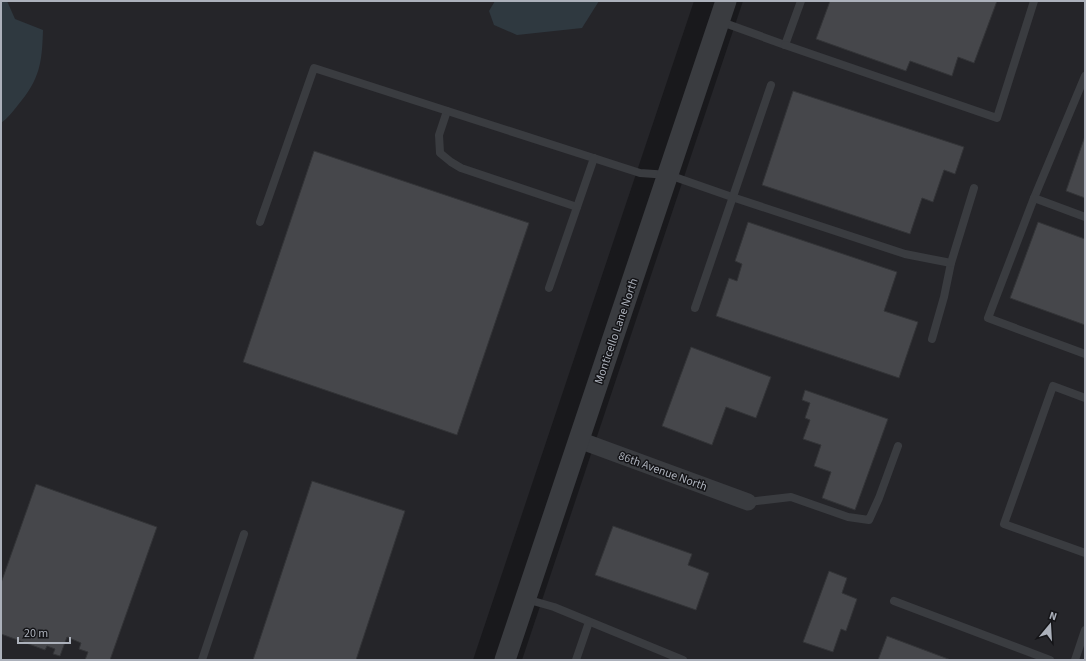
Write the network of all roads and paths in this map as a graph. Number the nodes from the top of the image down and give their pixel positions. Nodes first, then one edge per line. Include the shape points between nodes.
1 (726, 1) edge
2 (801, 1) edge
3 (1034, 1) edge
4 (719, 21) junction
5 (785, 45) junction
6 (1085, 76) edge
7 (771, 85) dead end
8 (447, 111) junction
9 (594, 158) junction
10 (668, 174) junction
11 (974, 188) dead end
12 (732, 197) junction
13 (1034, 198) junction
14 (578, 207) junction
15 (1085, 217) edge
16 (260, 222) dead end
17 (951, 263) junction
18 (549, 288) dead end
19 (695, 308) dead end
20 (932, 339) dead end
21 (1085, 354) edge
22 (1085, 398) edge
23 (579, 440) junction
24 (898, 446) dead end
25 (748, 502) joint
26 (244, 534) dead end
27 (1085, 553) edge
28 (526, 599) junction
29 (894, 601) dead end
30 (589, 622) junction
31 (1085, 630) edge
32 (202, 660) edge
33 (505, 660) edge
34 (576, 660) edge
35 (683, 660) edge
36 (1050, 660) edge
37 (1075, 660) edge

1 - 4 street, Monticello Lane North
2 - 5 lane
3 - 5 lane via 997,118
4 - 5 lane
4 - 10 street, Monticello Lane North
6 - 13 lane
7 - 12 lane
8 - 9 lane
8 - 14 lane via 439,135 440,153 451,162 461,168
8 - 16 lane via 314,68
9 - 10 lane via 640,173
9 - 14 lane
10 - 12 lane
10 - 23 street, Monticello Lane North
11 - 17 lane
12 - 17 lane via 905,254
12 - 19 lane
13 - 15 lane
13 - 21 lane via 988,318
14 - 18 lane
17 - 20 lane
22 - 27 lane via 1053,386 1004,524
23 - 25 street, 86th Avenue North
23 - 28 street, Monticello Lane North
24 - 25 lane via 869,520 848,517 791,497
26 - 32 lane
28 - 30 lane via 554,607
28 - 33 street, Monticello Lane North
29 - 36 lane
30 - 34 lane
30 - 35 lane
31 - 37 lane

